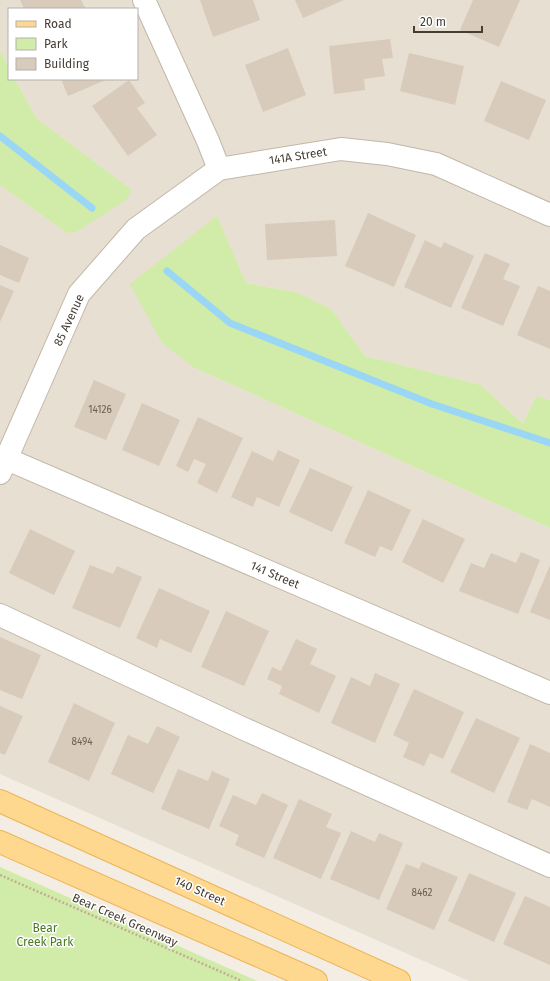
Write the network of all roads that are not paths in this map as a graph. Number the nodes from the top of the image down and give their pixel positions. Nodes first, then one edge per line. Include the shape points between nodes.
1 (144, 0) edge
2 (218, 169) junction
3 (550, 214) edge
4 (2, 463) edge
5 (0, 615) edge
6 (550, 694) edge
7 (0, 801) edge
8 (0, 842) edge
9 (550, 866) edge
10 (316, 981) edge
11 (399, 981) edge

1 - 2 street via 208,141
2 - 3 street, 141A Street via 341,149 386,154 436,164
2 - 4 street, 85 Avenue via 136,229 79,294
4 - 6 street, 141 Street
5 - 9 street via 242,728
7 - 11 main road, 140 Street
8 - 10 main road

